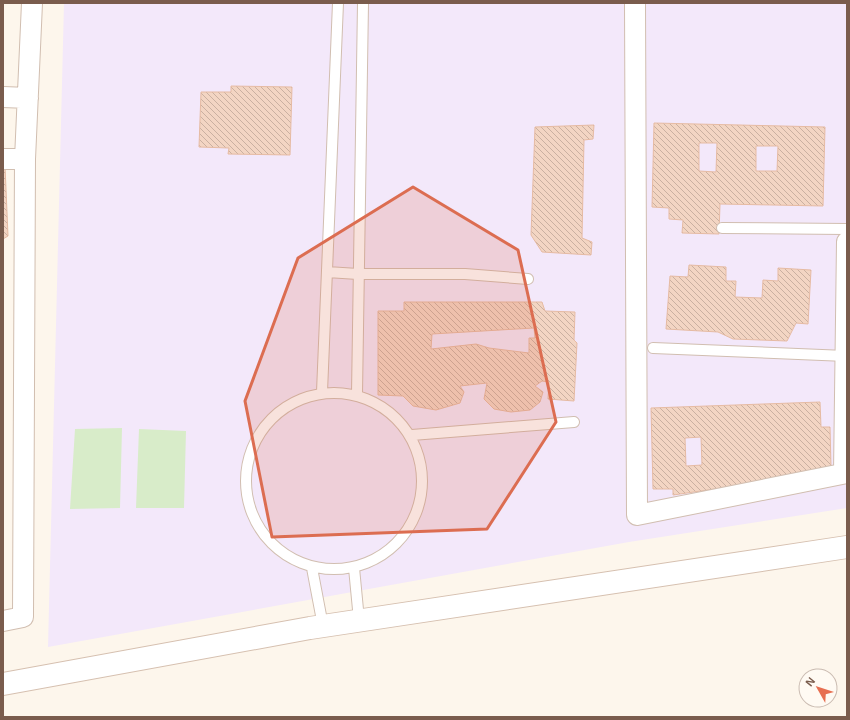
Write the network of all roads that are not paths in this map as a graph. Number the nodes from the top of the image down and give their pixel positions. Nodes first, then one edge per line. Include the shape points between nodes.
1 (32, 3) edge
2 (338, 3) edge
3 (363, 3) edge
4 (635, 3) edge
5 (3, 97) edge
6 (28, 98) junction
7 (3, 159) edge
8 (25, 159) junction
9 (722, 228) dead end
10 (847, 229) edge
11 (847, 242) edge
12 (327, 272) junction
13 (358, 274) junction
14 (528, 279) dead end
15 (847, 284) edge
16 (653, 348) dead end
17 (846, 356) junction
18 (322, 392) junction
19 (357, 394) junction
20 (574, 422) dead end
21 (412, 435) junction
22 (846, 473) edge
23 (847, 547) edge
24 (312, 568) junction
25 (354, 568) junction
26 (359, 620) junction
27 (3, 621) edge
28 (323, 626) junction
29 (3, 684) edge

1 - 6 street
2 - 12 lane
3 - 13 lane
4 - 22 street via 637,515
5 - 6 street
6 - 8 street
7 - 8 street
8 - 27 street via 23,617
9 - 10 lane
11 - 15 street
12 - 13 lane
12 - 18 lane
13 - 14 lane via 465,274
13 - 19 lane
15 - 17 street
16 - 17 lane
17 - 22 street
18 - 19 lane
18 - 24 lane via 289,404 263,427 248,459 246,494 257,527 280,553
19 - 21 lane via 388,409
20 - 21 lane
21 - 25 lane via 423,468 421,503 406,535 380,558
23 - 26 street
24 - 25 lane
24 - 28 lane
25 - 26 lane
26 - 28 street
28 - 29 street

